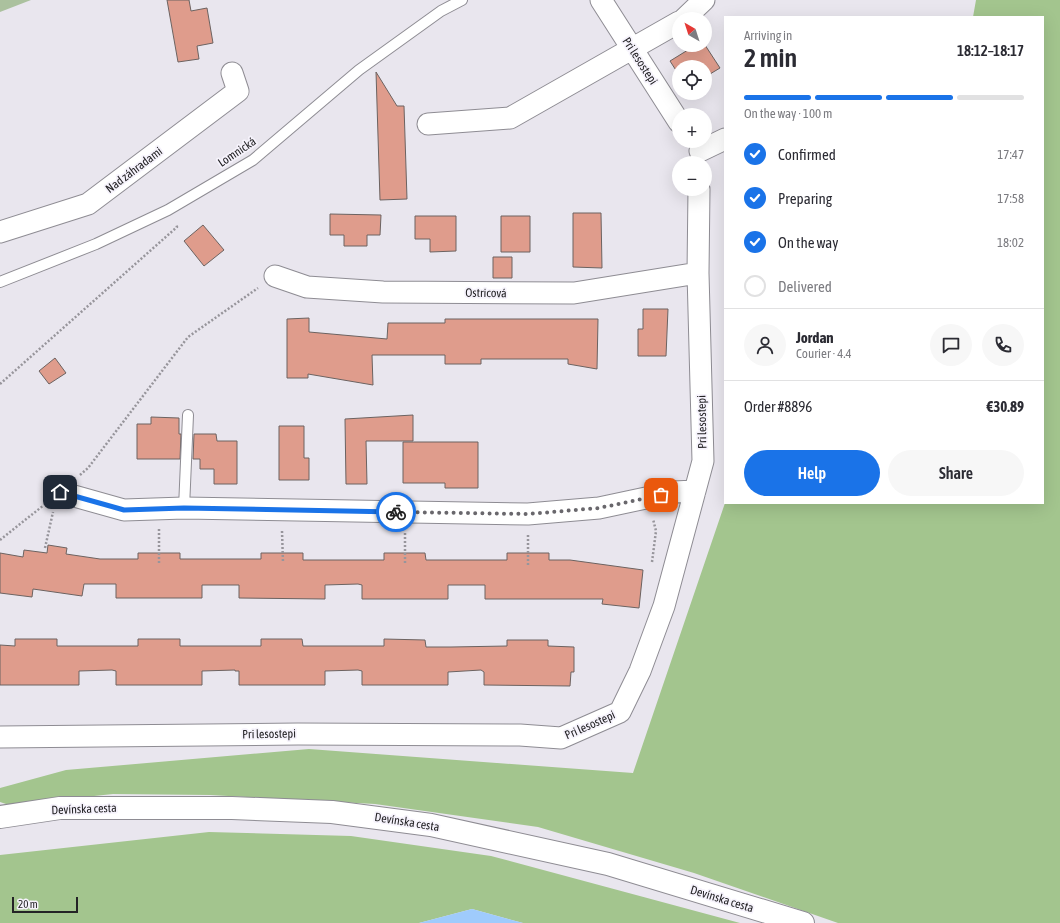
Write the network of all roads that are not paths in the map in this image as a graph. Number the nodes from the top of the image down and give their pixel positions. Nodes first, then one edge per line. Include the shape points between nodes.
1 (462, 0) edge
2 (600, 0) edge
3 (704, 0) edge
4 (691, 12) edge
5 (672, 26) edge
6 (631, 48) junction
7 (232, 73) dead end
8 (672, 111) edge
9 (428, 124) dead end
10 (724, 138) edge
11 (697, 152) edge
12 (699, 196) edge
13 (0, 232) edge
14 (698, 273) junction
15 (274, 276) road end
16 (0, 282) edge
17 (188, 415) dead end
18 (695, 491) junction
19 (60, 492) road end
20 (184, 508) junction
21 (0, 738) edge
22 (0, 817) edge
23 (803, 923) edge

1 - 16 lane, Lomnická via 441,11 359,70 253,160 168,210 96,244
2 - 6 street, Pri lesostepi
3 - 4 street
5 - 6 street
6 - 8 street, Pri lesostepi
6 - 9 street via 510,118
7 - 13 street, Nad záhradami via 238,91 88,204
10 - 11 street
12 - 14 street, Pri lesostepi
14 - 15 street, Ostricová via 574,293 383,292 307,287
14 - 18 street, Pri lesostepi via 703,461
17 - 20 lane
18 - 20 street via 674,492 599,508 528,514
18 - 21 street, Pri lesostepi via 664,606 640,671 620,712 561,738 520,735 306,734
19 - 20 street via 124,510
22 - 23 street, Devínska cesta via 60,808 232,808 347,814 431,825 608,864

